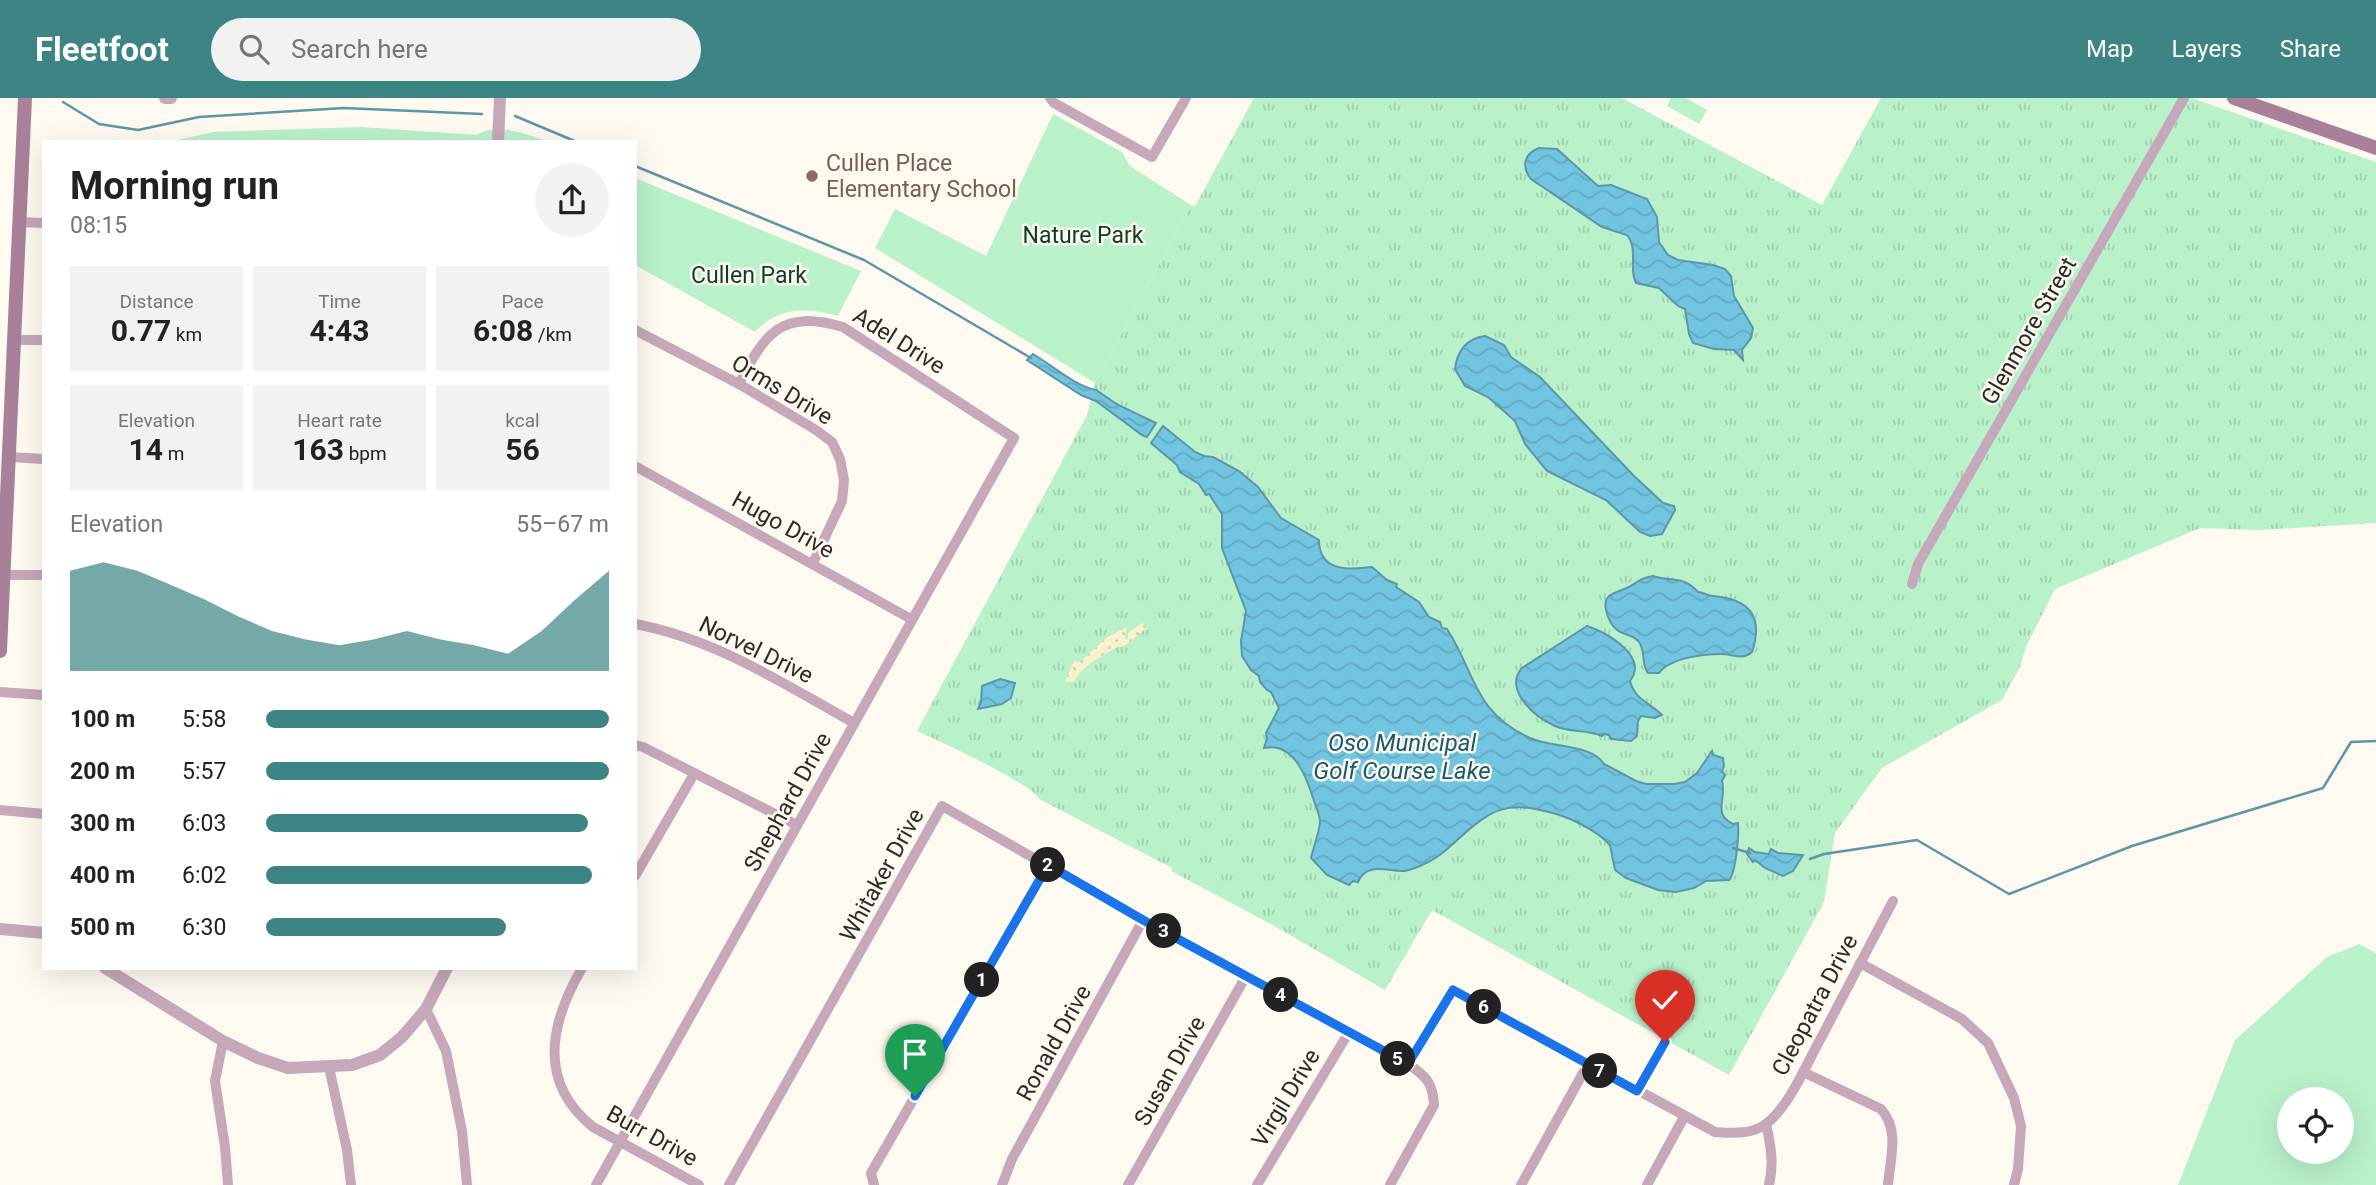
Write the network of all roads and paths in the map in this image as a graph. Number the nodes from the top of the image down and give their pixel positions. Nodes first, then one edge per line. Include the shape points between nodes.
1 (25, 98) edge
2 (165, 98) edge
3 (171, 98) edge
4 (500, 98) edge
5 (1050, 98) edge
6 (1186, 98) edge
7 (2183, 98) edge
8 (2234, 98) edge
9 (498, 140) edge
10 (2376, 148) edge
11 (19, 222) junction
12 (42, 223) edge
13 (637, 331) edge
14 (14, 340) junction
15 (42, 340) edge
16 (739, 384) junction
17 (1014, 438) joint
18 (9, 457) junction
19 (42, 459) edge
20 (637, 467) edge
21 (814, 563) junction
22 (4, 575) junction
23 (42, 575) edge
24 (1912, 584) dead end
25 (911, 619) junction
26 (637, 625) edge
27 (0, 651) edge
28 (0, 692) edge
29 (42, 695) edge
30 (854, 723) junction
31 (637, 746) edge
32 (694, 774) junction
33 (0, 810) edge
34 (42, 814) edge
35 (797, 825) junction
36 (1048, 865) junction
37 (637, 873) edge
38 (1893, 901) dead end
39 (1143, 920) junction
40 (0, 929) edge
41 (42, 933) edge
42 (1860, 963) junction
43 (108, 970) edge
44 (445, 970) edge
45 (581, 970) edge
46 (1246, 976) junction
47 (426, 1009) junction
48 (1349, 1032) junction
49 (223, 1041) junction
50 (1665, 1042) dead end
51 (1408, 1064) junction
52 (1588, 1064) junction
53 (329, 1067) junction
54 (1803, 1072) junction
55 (1637, 1091) junction
56 (1684, 1117) junction
57 (1766, 1124) junction
58 (620, 1143) junction
59 (228, 1185) edge
60 (351, 1185) edge
61 (467, 1185) edge
62 (596, 1185) edge
63 (699, 1185) edge
64 (729, 1185) edge
65 (874, 1185) edge
66 (1002, 1185) edge
67 (1128, 1185) edge
68 (1257, 1185) edge
69 (1390, 1185) edge
70 (1521, 1185) edge
71 (1647, 1185) edge
72 (1769, 1185) edge
73 (1888, 1185) edge
74 (2014, 1185) edge

1 - 11 main road
2 - 3 street
4 - 9 street
5 - 6 street via 1152,157
7 - 24 street, Glenmore Street via 1918,564
8 - 10 main road
11 - 12 street
11 - 14 main road
13 - 16 street, Orms Drive
14 - 15 street
14 - 18 main road
16 - 17 street, Adel Drive via 757,348 778,329 799,320 819,320 843,327
16 - 21 street, Orms Drive via 816,430 832,442 839,458 842,501
17 - 25 street, Shephard Drive
18 - 19 street
18 - 22 main road
20 - 21 street, Hugo Drive
21 - 25 street, Hugo Drive
22 - 23 street
22 - 27 main road
25 - 30 street, Shephard Drive
26 - 30 street, Norvel Drive via 697,640 734,656
28 - 29 street
30 - 35 street, Shephard Drive
31 - 32 street
32 - 35 street
32 - 37 street
33 - 34 street
35 - 58 street, Shephard Drive
36 - 39 street, Whitaker Drive
36 - 64 street, Whitaker Drive via 943,806
36 - 65 street via 871,1173
38 - 42 street, Cleopatra Drive
39 - 46 street, Whitaker Drive
39 - 66 street, Ronald Drive
40 - 41 street
42 - 54 street, Cleopatra Drive
42 - 74 street via 1962,1019 1989,1043 2014,1098 2021,1126
43 - 49 street
44 - 47 street
45 - 58 street, Burr Drive via 557,1024 554,1061 558,1079 579,1115
46 - 48 street, Whitaker Drive
46 - 67 street, Susan Drive
47 - 53 street via 380,1055
47 - 61 street via 446,1051
48 - 51 street, Whitaker Drive
48 - 68 street, Virgil Drive
49 - 53 street via 288,1068
49 - 59 street via 215,1081
50 - 55 street
51 - 52 street via 1453,990
51 - 69 street, Whitaker Drive via 1427,1077 1434,1105
52 - 55 street
52 - 70 street
53 - 60 street
54 - 57 street, Cleopatra Drive
54 - 73 street via 1881,1109 1890,1119
55 - 56 street
56 - 57 street via 1715,1132 1751,1131
56 - 71 street
57 - 72 street via 1773,1169
58 - 62 street, Shephard Drive
58 - 63 street, Burr Drive

